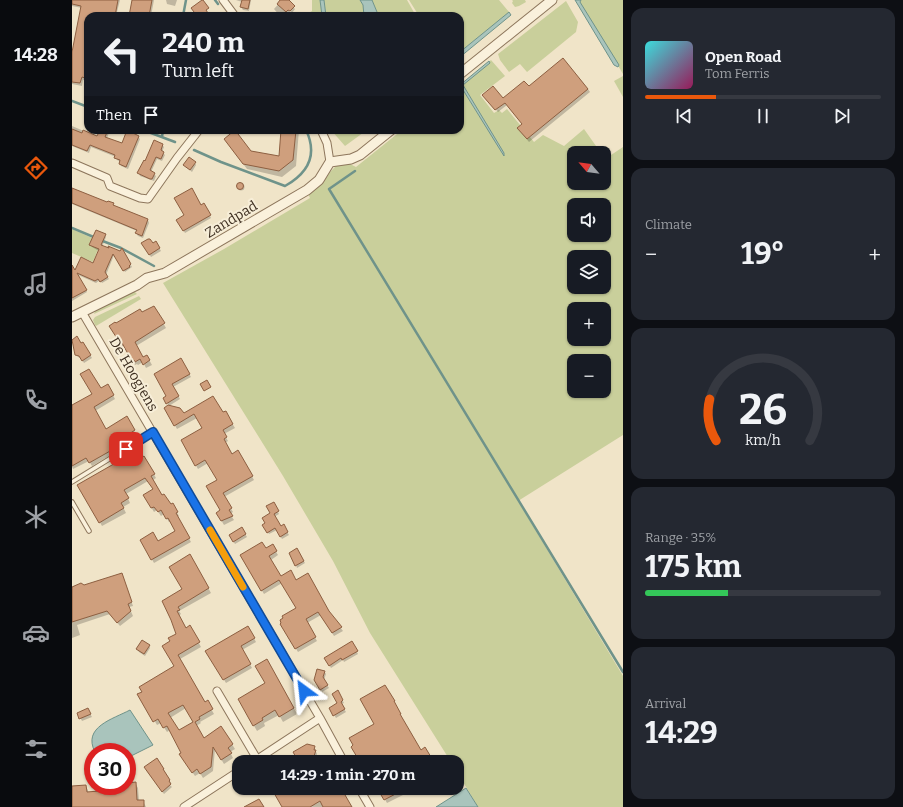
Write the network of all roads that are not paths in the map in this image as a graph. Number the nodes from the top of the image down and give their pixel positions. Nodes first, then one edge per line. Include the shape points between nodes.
1 (223, 0) edge
2 (552, 0) edge
3 (232, 12) edge
4 (464, 71) edge
5 (196, 134) edge
6 (322, 134) edge
7 (386, 134) edge
8 (330, 162) junction
9 (72, 163) edge
10 (82, 312) junction
11 (72, 317) edge
12 (153, 432) junction
13 (72, 482) edge
14 (72, 502) edge
15 (89, 531) dead end
16 (217, 691) dead end
17 (320, 718) junction
18 (252, 755) edge
19 (264, 755) edge
20 (340, 755) edge
21 (232, 776) edge
22 (363, 795) edge
23 (184, 807) edge
24 (370, 807) edge

1 - 3 street
2 - 4 street
5 - 9 street via 148,199 110,186 107,178
6 - 8 street via 327,143
7 - 8 street via 360,155
8 - 10 street, Zandpad via 319,180 307,190 165,273 147,278
10 - 11 street, Zandpad
10 - 12 street, De Hoogjens
12 - 13 lane
12 - 17 street, De Hoogjens
14 - 15 lane
16 - 18 street
17 - 19 street
17 - 20 street, De Hoogjens
21 - 23 street
22 - 24 street

